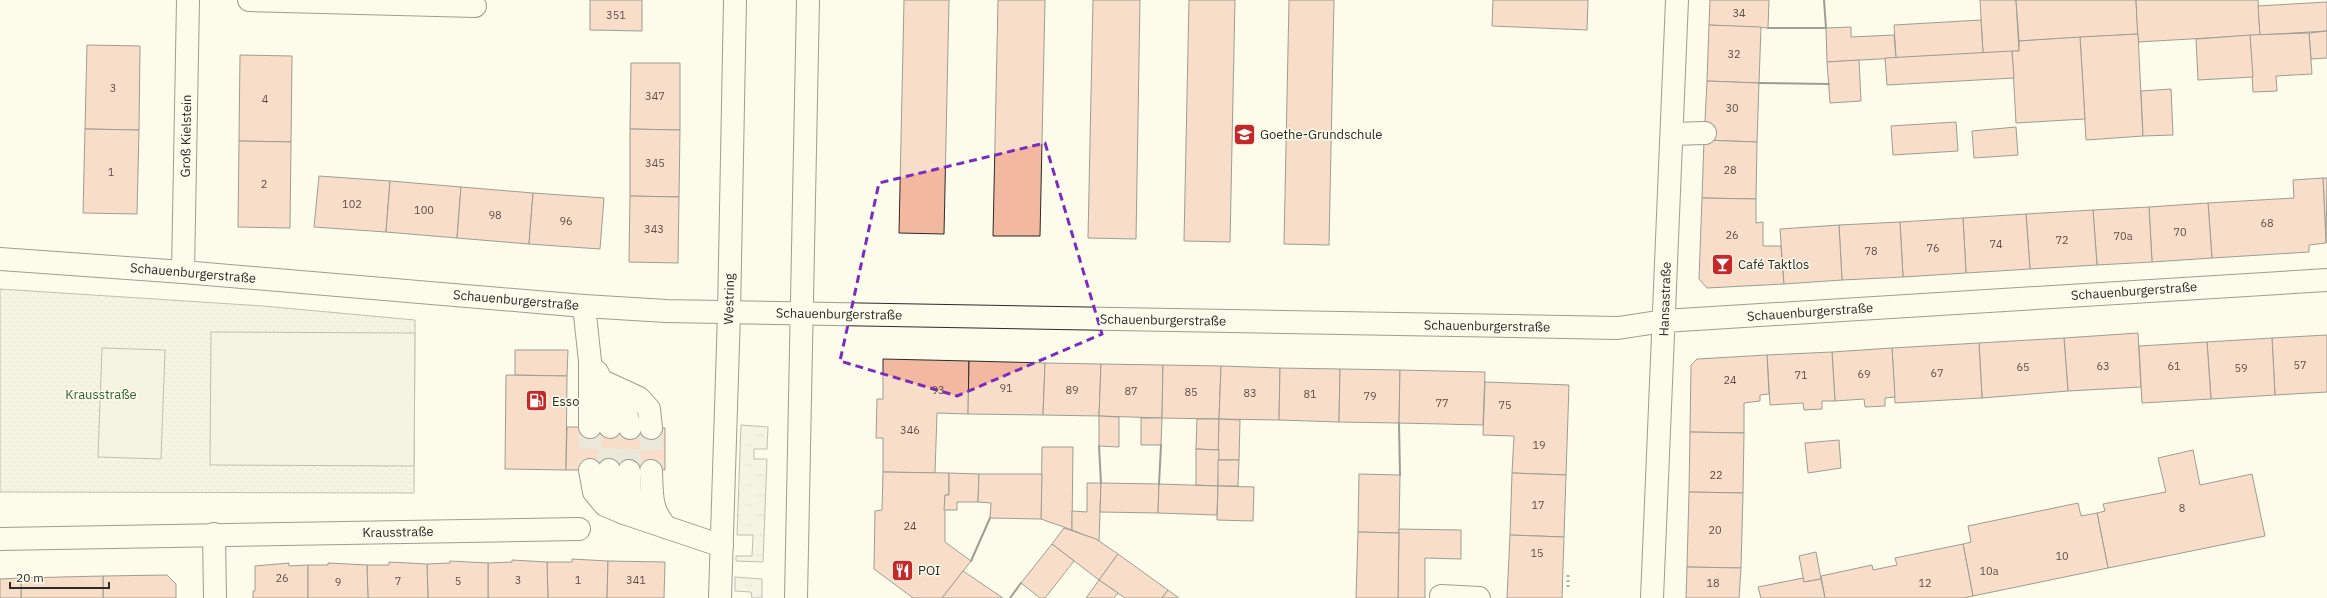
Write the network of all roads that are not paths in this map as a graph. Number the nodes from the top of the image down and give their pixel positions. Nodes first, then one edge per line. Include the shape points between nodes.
1 (188, 0) edge
2 (249, 0) edge
3 (735, 0) edge
4 (808, 0) edge
5 (1677, 0) edge
6 (475, 6) dead end
7 (1705, 133) dead end
8 (1672, 134) junction
9 (0, 259) edge
10 (183, 272) junction
11 (2327, 280) edge
12 (584, 306) junction
13 (729, 313) junction
14 (801, 314) junction
15 (1664, 321) junction
16 (590, 361) junction
17 (602, 381) junction
18 (620, 427) junction
19 (651, 471) tunnel mouth
20 (657, 524) junction
21 (579, 529) dead end
22 (214, 534) junction
23 (0, 539) edge
24 (722, 546) junction
25 (1440, 596) dead end
26 (215, 598) edge
27 (720, 598) edge
28 (796, 598) edge
29 (1479, 598) edge
30 (1652, 598) edge

1 - 10 street, Groß Kielstein
2 - 6 street
3 - 13 street, Westring
4 - 14 street
5 - 8 street, Hansastraße
7 - 8 street
8 - 15 street, Hansastraße
9 - 10 street, Schauenburgerstraße
10 - 12 street, Schauenburgerstraße
11 - 15 street, Schauenburgerstraße
12 - 13 street, Schauenburgerstraße
12 - 16 street
13 - 14 street, Schauenburgerstraße
13 - 24 street, Westring
14 - 15 street, Schauenburgerstraße via 1618,328
14 - 28 street
15 - 30 street, Hansastraße
16 - 17 street
16 - 18 street
17 - 18 street via 608,406
17 - 18 street via 639,398 649,408
19 - 20 street via 652,507 658,519
20 - 20 street via 630,495 610,470 594,492 605,505
20 - 24 street
21 - 22 street, Krausstraße
22 - 23 street, Krausstraße
22 - 26 street
24 - 27 street, Westring
25 - 29 street

